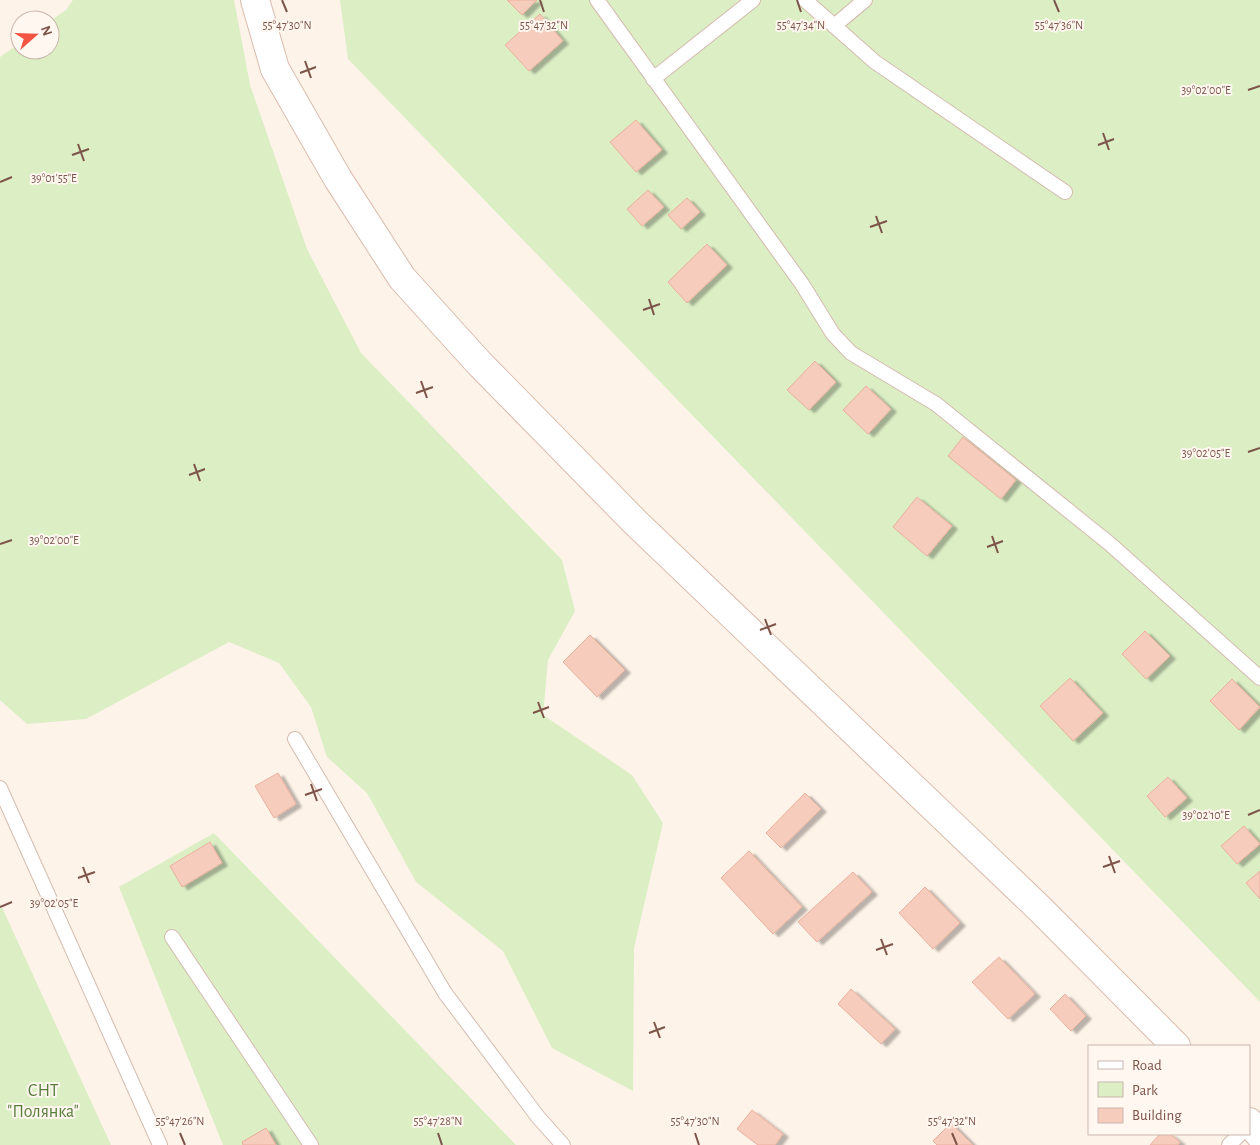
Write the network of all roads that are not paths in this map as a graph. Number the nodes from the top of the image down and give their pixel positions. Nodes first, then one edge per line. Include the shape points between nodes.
1 (255, 0) edge
2 (597, 0) edge
3 (753, 0) edge
4 (805, 0) edge
5 (865, 0) edge
6 (834, 26) junction
7 (653, 79) junction
8 (1065, 192) dead end
9 (1260, 678) edge
10 (295, 739) dead end
11 (0, 788) edge
12 (172, 937) dead end
13 (1175, 1045) edge
14 (1241, 1135) edge
15 (160, 1145) edge
16 (311, 1145) edge
17 (563, 1145) edge
18 (1229, 1145) edge

1 - 13 street via 275,69 338,179 402,278 479,363 636,523 1040,909
2 - 7 lane
3 - 7 lane
4 - 6 lane
5 - 6 lane
6 - 8 lane via 875,62
7 - 9 lane via 802,284 832,334 852,353 949,414 1110,544
10 - 17 lane via 444,993
11 - 15 lane
12 - 16 lane
14 - 18 lane

